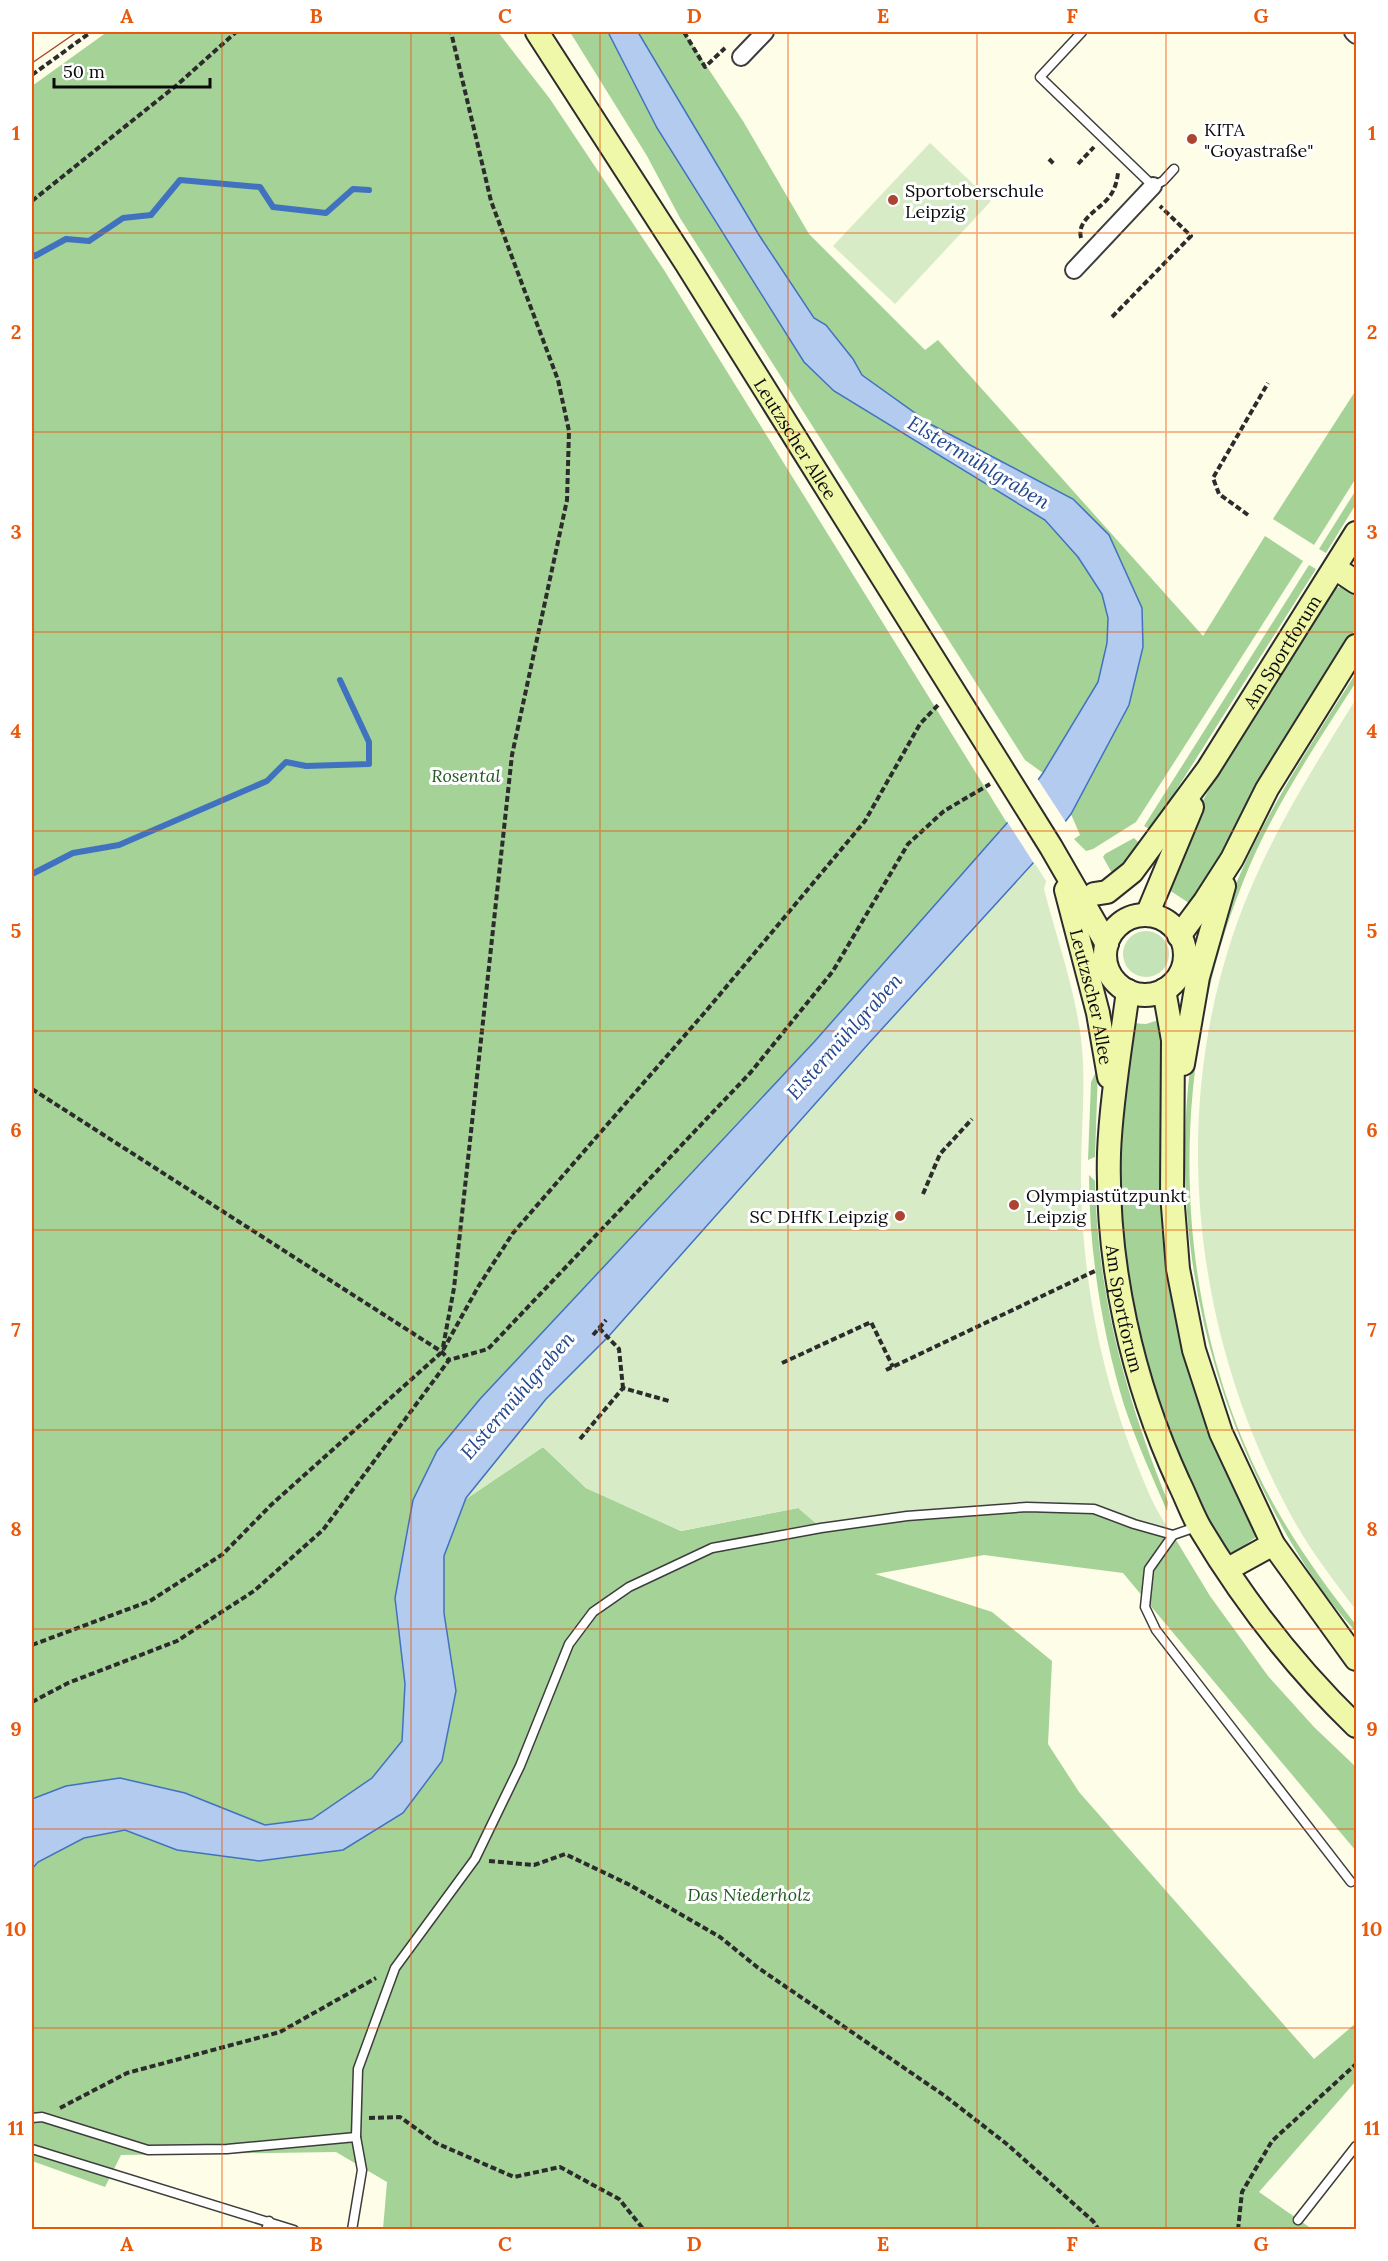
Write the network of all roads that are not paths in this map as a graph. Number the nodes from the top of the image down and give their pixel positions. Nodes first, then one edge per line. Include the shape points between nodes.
1 (537, 32) edge
2 (765, 32) edge
3 (1082, 32) edge
4 (741, 57) road end
5 (1174, 170) dead end
6 (1149, 189) junction
7 (1074, 270) dead end
8 (1356, 533) edge
9 (1335, 568) junction
10 (1356, 582) edge
11 (1356, 646) edge
12 (1208, 770) junction
13 (1051, 847) junction
14 (1232, 859) junction
15 (1094, 894) junction
16 (1147, 915) junction
17 (1124, 921) junction
18 (1179, 936) junction
19 (1107, 944) junction
20 (1164, 990) junction
21 (1128, 991) junction
22 (1174, 1119) junction
23 (1109, 1150) junction
24 (1199, 1526) junction
25 (1173, 1536) junction
26 (1273, 1544) junction
27 (1228, 1569) junction
28 (1356, 1659) edge
29 (1356, 1726) edge
30 (1351, 1882) dead end
31 (32, 2118) edge
32 (356, 2137) junction
33 (1356, 2146) edge
34 (32, 2149) edge
35 (1298, 2220) dead end
36 (268, 2225) edge
37 (294, 2229) edge
38 (352, 2229) edge

1 - 13 main road, Leutzscher Allee
2 - 4 street
3 - 6 lane via 1040,77
5 - 6 lane
6 - 7 street
8 - 9 main road, Am Sportforum
9 - 10 main road
9 - 12 main road, Am Sportforum
11 - 14 main road via 1267,789
12 - 15 main road, Am Sportforum via 1132,872 1107,892
12 - 16 main road, Am Sportforum
13 - 15 main road, Leutzscher Allee
13 - 19 main road, Leutzscher Allee
13 - 23 main road, Leutzscher Allee via 1069,898 1106,1048
14 - 18 main road
14 - 22 main road via 1198,977
15 - 17 main road, Leutzscher Allee
16 - 17 main road
16 - 18 main road via 1166,921
17 - 19 main road
18 - 20 main road via 1184,960 1178,977
19 - 21 main road via 1106,966
20 - 21 main road via 1152,994
20 - 22 main road via 1173,1040
21 - 23 main road, Am Sportforum
22 - 26 main road via 1172,1194 1178,1269 1194,1350 1221,1433
23 - 24 main road, Am Sportforum via 1109,1191 1121,1300 1144,1393 1166,1455
24 - 25 lane
24 - 27 main road, Am Sportforum
25 - 30 lane via 1149,1569 1145,1607 1156,1630
25 - 32 lane via 1094,1509 1027,1507 907,1516 712,1548 640,1582 593,1612 569,1644 520,1766 475,1859 395,1968 358,2068
26 - 27 main road
26 - 28 main road
27 - 29 main road, Am Sportforum via 1278,1640
31 - 32 lane via 42,2117 148,2150 226,2150
32 - 38 lane via 362,2170
33 - 35 lane
34 - 36 lane
36 - 37 lane

